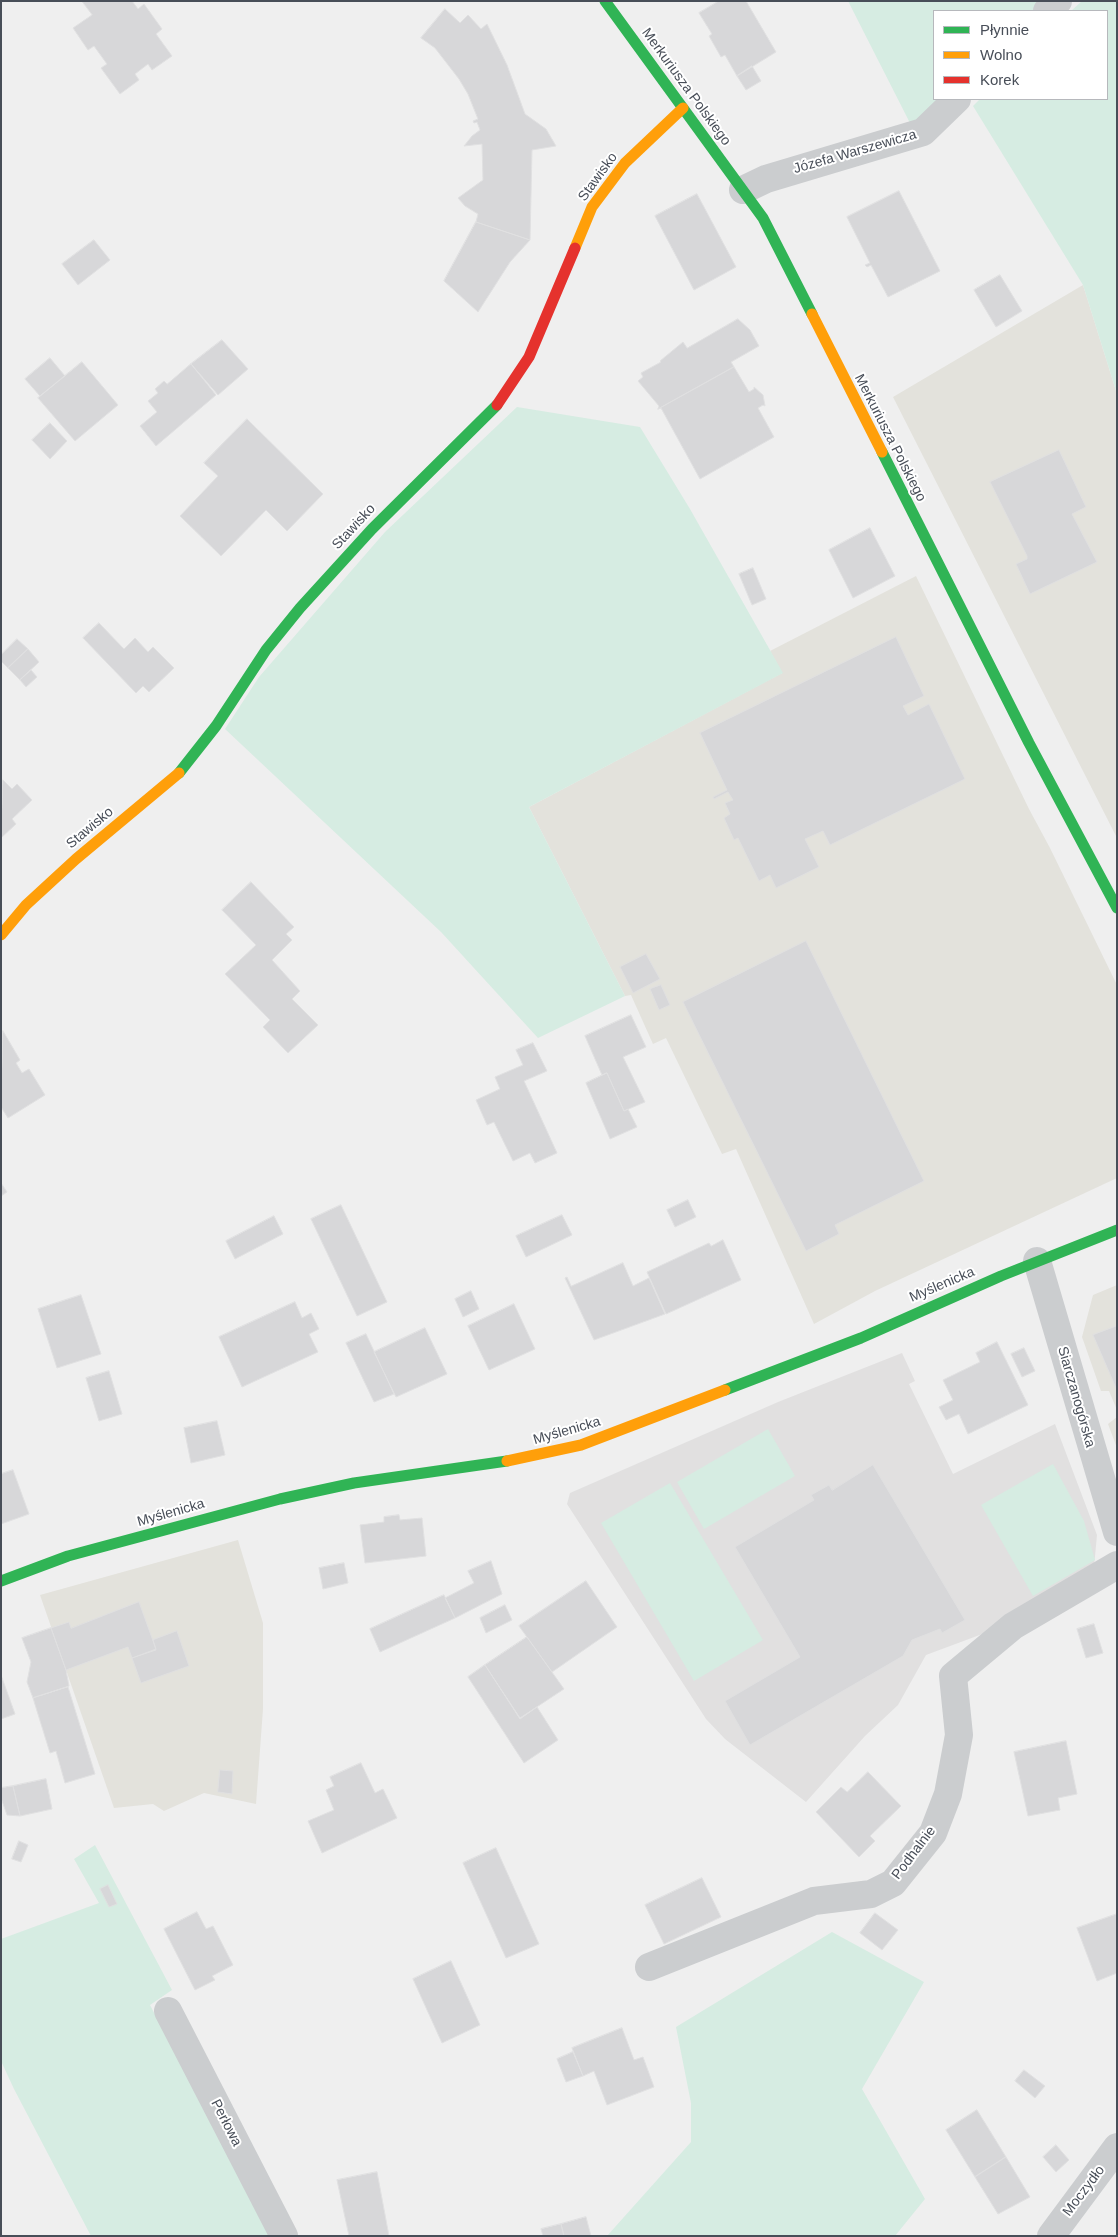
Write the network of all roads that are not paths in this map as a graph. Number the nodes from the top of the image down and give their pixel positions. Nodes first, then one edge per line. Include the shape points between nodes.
1 (605, 1) edge
2 (1058, 1) edge
3 (1048, 10) edge
4 (956, 100) edge
5 (683, 108) junction
6 (743, 190) junction
7 (1117, 908) edge
8 (1, 935) edge
9 (1117, 1230) edge
10 (1037, 1261) junction
11 (1117, 1532) edge
12 (1117, 1565) edge
13 (1, 1581) edge
14 (649, 1967) dead end
15 (168, 2011) dead end
16 (1117, 2147) edge
17 (284, 2236) edge
18 (1051, 2236) edge

1 - 5 street, Merkuriusza Polskiego
2 - 3 street
4 - 6 street, Józefa Warszewicza via 923,132 766,179
5 - 6 street, Merkuriusza Polskiego
5 - 8 street, Stawisko via 625,163 592,207 529,357 501,401 372,529 300,608 266,650 216,726 177,776 76,858 26,905
6 - 7 street, Merkuriusza Polskiego via 763,218 902,496
9 - 10 street, Myślenicka
10 - 11 street, Siarczanogórska
10 - 13 street, Myślenicka via 861,1338 581,1445 495,1464 354,1483 280,1499 68,1556
12 - 14 street, Podhalnie via 1013,1626 953,1676 959,1735 948,1794 933,1833 892,1883 871,1894 814,1901
15 - 17 street, Perłowa
16 - 18 street, Moczydło

